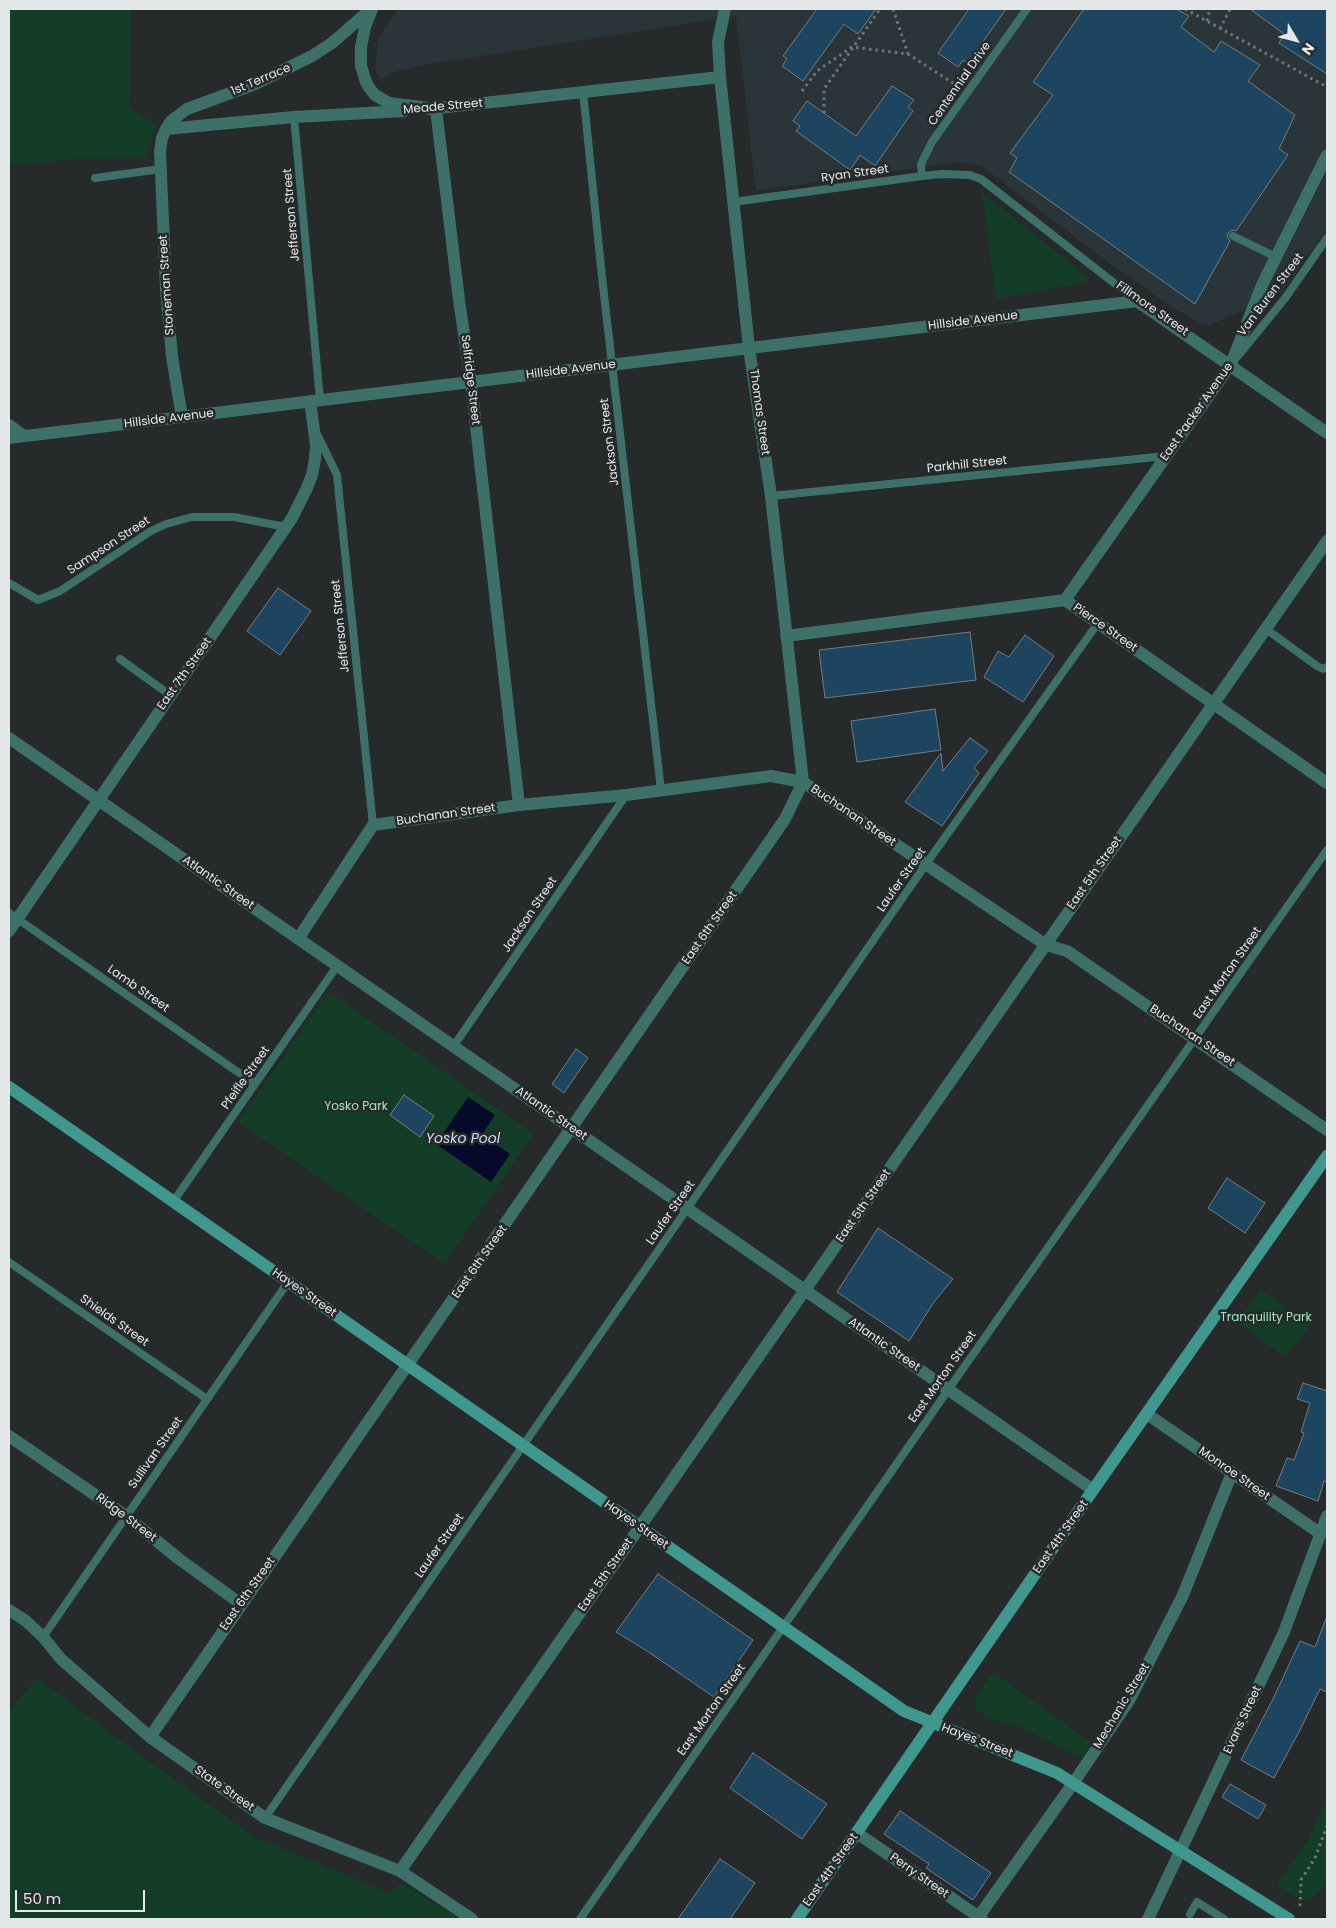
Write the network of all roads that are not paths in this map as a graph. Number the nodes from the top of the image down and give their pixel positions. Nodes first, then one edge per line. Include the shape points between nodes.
1 (372, 9) edge
2 (725, 9) edge
3 (1027, 9) edge
4 (720, 76) junction
5 (582, 91) junction
6 (436, 109) junction
7 (294, 117) junction
8 (166, 128) junction
9 (1327, 155) edge
10 (161, 169) junction
11 (922, 176) junction
12 (95, 178) dead end
13 (981, 178) joint
14 (733, 202) junction
15 (1233, 236) dead end
16 (1327, 238) edge
17 (1276, 257) junction
18 (1137, 301) junction
19 (750, 348) junction
20 (1231, 364) junction
21 (612, 365) junction
22 (470, 382) junction
23 (315, 401) junction
24 (182, 417) junction
25 (9, 425) edge
26 (315, 430) junction
27 (1327, 433) edge
28 (24, 436) junction
29 (9, 438) edge
30 (1166, 456) junction
31 (771, 496) junction
32 (286, 527) junction
33 (1327, 541) edge
34 (9, 583) edge
35 (1065, 600) junction
36 (1098, 623) junction
37 (1266, 629) junction
38 (786, 636) junction
39 (120, 659) dead end
40 (1327, 668) edge
41 (170, 694) junction
42 (1214, 704) junction
43 (9, 738) edge
44 (803, 782) junction
45 (1327, 783) edge
46 (661, 790) junction
47 (626, 795) junction
48 (98, 800) junction
49 (519, 805) junction
50 (373, 825) junction
51 (1327, 850) edge
52 (926, 864) junction
53 (13, 916) edge
54 (9, 931) edge
55 (298, 938) junction
56 (1046, 945) junction
57 (337, 966) junction
58 (1196, 1039) junction
59 (453, 1047) junction
60 (255, 1084) junction
61 (9, 1087) edge
62 (572, 1129) junction
63 (1327, 1130) edge
64 (1327, 1156) edge
65 (173, 1202) junction
66 (688, 1209) junction
67 (9, 1262) edge
68 (288, 1282) junction
69 (805, 1290) junction
70 (408, 1366) junction
71 (948, 1390) junction
72 (207, 1399) junction
73 (1147, 1414) junction
74 (9, 1436) edge
75 (523, 1446) junction
76 (1232, 1473) junction
77 (1093, 1490) junction
78 (126, 1516) junction
79 (1327, 1516) edge
80 (639, 1527) junction
81 (1321, 1534) junction
82 (241, 1604) junction
83 (9, 1610) edge
84 (784, 1628) junction
85 (43, 1637) junction
86 (932, 1723) junction
87 (150, 1737) junction
88 (1074, 1782) junction
89 (265, 1818) junction
90 (857, 1833) junction
91 (1180, 1851) junction
92 (400, 1871) junction
93 (1190, 1914) dead end
94 (979, 1918) edge
95 (472, 1919) edge
96 (580, 1919) edge
97 (797, 1919) edge
98 (1148, 1919) edge
99 (1224, 1919) edge
100 (1289, 1919) edge

1 - 6 street via 361,47 363,74 370,89 389,103
1 - 8 street, 1st Terrace via 312,56 255,84 187,110
2 - 4 street, Thomas Street via 718,42
3 - 11 lane, Centennial Drive via 925,154 921,164
4 - 5 street, Meade Street
4 - 14 street, Thomas Street
5 - 6 street, Meade Street
5 - 21 lane, Jackson Street
6 - 7 street, Meade Street
6 - 22 street, Selfridge Street
7 - 8 street, Meade Street
7 - 23 lane, Jefferson Street
8 - 10 street, Stoneman Street via 160,152
9 - 17 street, East Packer Avenue
10 - 12 lane
10 - 24 street, Stoneman Street via 166,288 172,357
11 - 13 lane, Ryan Street via 958,174
11 - 14 lane, Ryan Street
13 - 18 lane, Fillmore Street
14 - 19 street, Thomas Street
15 - 17 lane
16 - 20 lane, Van Buren Street via 1286,297
17 - 20 street, East Packer Avenue
18 - 19 street, Hillside Avenue
18 - 20 street, Fillmore Street
19 - 21 street, Hillside Avenue
19 - 31 street, Thomas Street
20 - 27 street, Fillmore Street
20 - 30 street, East Packer Avenue
21 - 22 street, Hillside Avenue
21 - 46 lane, Jackson Street
22 - 23 street, Hillside Avenue
22 - 49 street, Selfridge Street
23 - 24 street, Hillside Avenue
23 - 26 street, East 7th Street
24 - 28 street, Hillside Avenue
25 - 28 street
26 - 32 street, East 7th Street via 312,475
26 - 50 lane, Jefferson Street via 338,475
28 - 29 street, Hillside Avenue
30 - 31 lane, Parkhill Street
30 - 35 street, East Packer Avenue
31 - 38 street, Thomas Street
32 - 34 lane, Sampson Street via 234,517 192,518 151,531 60,591 38,600
32 - 41 street, East 7th Street
33 - 37 street, East 5th Street
35 - 36 street, Pierce Street
35 - 38 street, Pierce Street
36 - 42 street, Pierce Street
36 - 52 lane, Laufer Street
37 - 40 lane via 1317,666
37 - 42 street, East 5th Street
38 - 44 street, Thomas Street
39 - 41 lane
41 - 48 street, East 7th Street
42 - 45 street, Pierce Street
42 - 56 street, East 5th Street
43 - 48 street, Atlantic Street
44 - 46 street, Buchanan Street via 771,776
44 - 52 street, Buchanan Street
44 - 62 street, East 6th Street via 785,819
46 - 47 street, Buchanan Street
47 - 49 street, Buchanan Street
47 - 59 lane, Jackson Street
48 - 53 street, East 7th Street
48 - 55 street, Atlantic Street
49 - 50 street, Buchanan Street
50 - 55 street
51 - 58 lane, East Morton Street
52 - 56 street, Buchanan Street
52 - 66 lane, Laufer Street
53 - 54 street, East 7th Street
53 - 60 lane, Lamb Street
55 - 57 street, Atlantic Street
56 - 58 street, Buchanan Street via 1067,951
56 - 69 street, East 5th Street
57 - 59 street, Atlantic Street
57 - 60 lane, Pfeifle Street
58 - 63 street, Buchanan Street
58 - 71 lane, East Morton Street
59 - 62 street, Atlantic Street
60 - 65 lane, Pfeifle Street
61 - 65 street, Hayes Street
62 - 66 street, Atlantic Street
62 - 70 street, East 6th Street
64 - 73 street, East 4th Street
65 - 68 street, Hayes Street
66 - 69 street, Atlantic Street
66 - 75 lane, Laufer Street
67 - 72 lane, Shields Street
68 - 70 street, Hayes Street
68 - 72 lane, Sullivan Street
69 - 71 street, Atlantic Street
69 - 80 street, East 5th Street
70 - 75 street, Hayes Street
70 - 82 street, East 6th Street
71 - 77 street, Atlantic Street
71 - 84 lane, East Morton Street
72 - 78 lane, Sullivan Street
73 - 76 street, Monroe Street
73 - 77 street, East 4th Street
74 - 78 street, Ridge Street
75 - 80 street, Hayes Street
75 - 89 lane, Laufer Street
76 - 81 street, Monroe Street
76 - 88 street, Mechanic Street via 1168,1628 1130,1699
77 - 86 street, East 4th Street
78 - 82 street, Ridge Street
78 - 85 lane, Sullivan Street
79 - 81 street, Evans Street
80 - 84 street, Hayes Street
80 - 92 street, East 5th Street
81 - 91 street, Evans Street via 1284,1632
82 - 87 street, East 6th Street
83 - 85 street, State Street
84 - 86 street, Hayes Street via 904,1711
84 - 96 lane, East Morton Street
85 - 87 street, State Street via 61,1659
86 - 88 street, Hayes Street via 1044,1766
86 - 90 street, East 4th Street
87 - 89 street, State Street
88 - 91 street, Hayes Street
88 - 94 street, Mechanic Street
89 - 92 street, State Street
90 - 94 street, Perry Street
90 - 97 street, East 4th Street
91 - 98 street, Evans Street
91 - 100 street, Hayes Street
92 - 95 street, State Street
93 - 99 lane via 1197,1902

